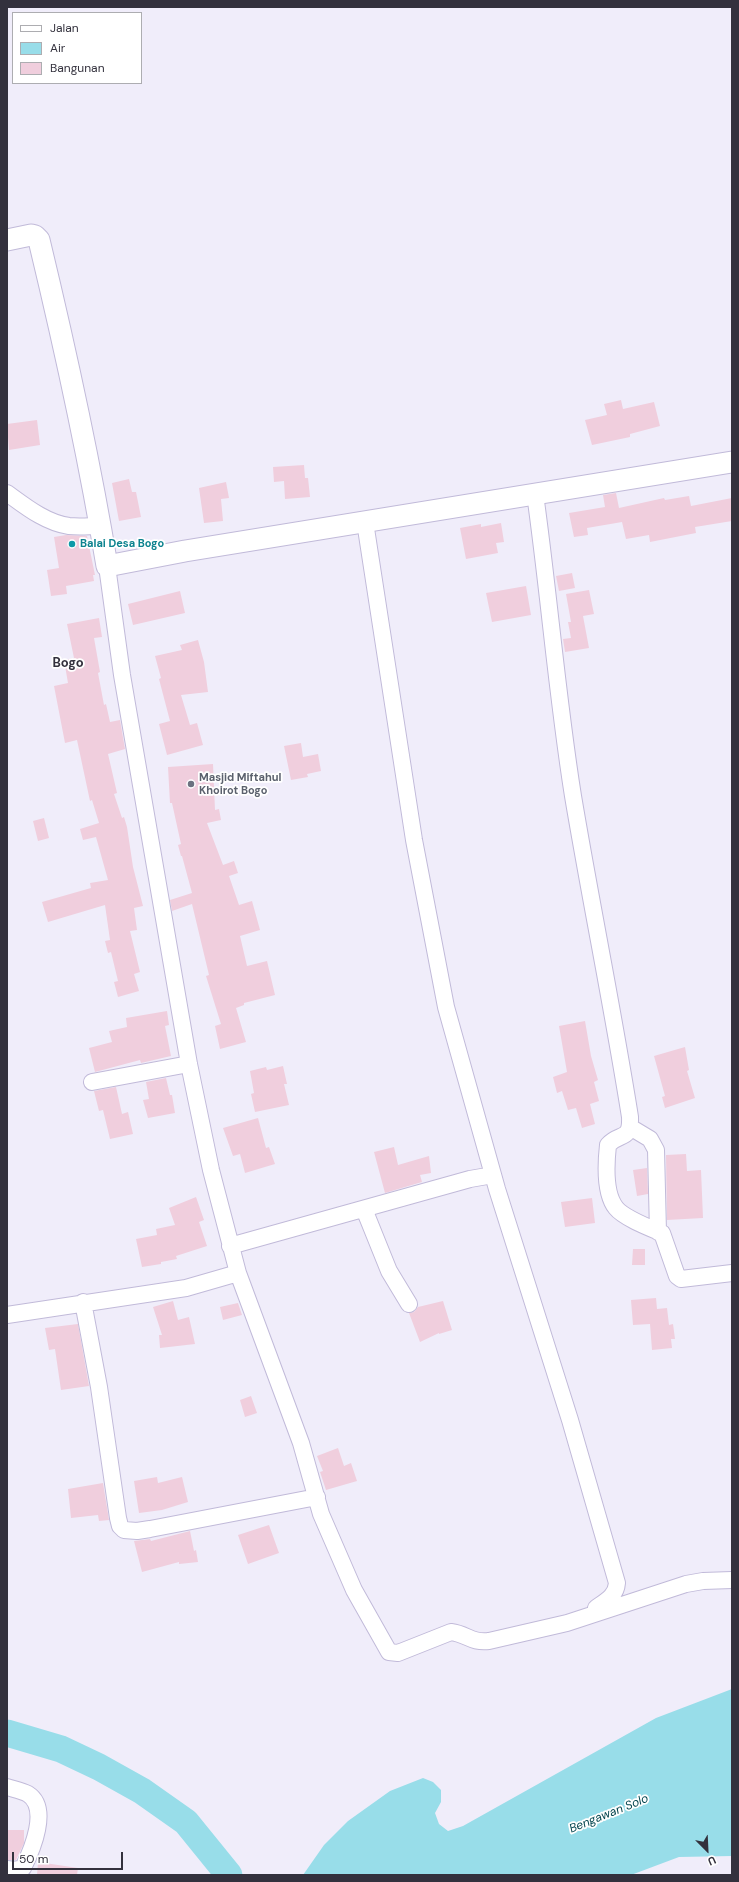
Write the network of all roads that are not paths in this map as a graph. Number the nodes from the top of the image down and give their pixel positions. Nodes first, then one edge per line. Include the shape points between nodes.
1 (7, 240) edge
2 (732, 462) edge
3 (7, 493) edge
4 (535, 494) junction
5 (364, 522) junction
6 (100, 526) junction
7 (107, 566) junction
8 (189, 1064) junction
9 (92, 1082) dead end
10 (630, 1126) junction
11 (493, 1175) junction
12 (364, 1209) junction
13 (658, 1232) junction
14 (230, 1246) junction
15 (238, 1273) junction
16 (732, 1273) edge
17 (83, 1302) junction
18 (409, 1304) dead end
19 (7, 1315) edge
20 (317, 1497) junction
21 (732, 1580) edge
22 (585, 1616) junction
23 (7, 1788) edge
24 (7, 1869) edge

1 - 6 street via 31,235 39,240
2 - 4 street
3 - 6 street via 56,523 69,526
4 - 5 street
4 - 10 street via 573,795 615,1026
5 - 7 street
5 - 11 street via 433,946 446,1007
6 - 7 street
7 - 8 street via 122,675
8 - 9 street
8 - 14 street
10 - 13 street via 650,1139 656,1150
10 - 13 street via 626,1135 608,1145 607,1183 616,1208
11 - 12 street
11 - 22 street via 570,1420 617,1583 611,1597
12 - 14 street
12 - 18 street via 390,1271
13 - 16 street via 666,1239 677,1276 681,1278
14 - 15 street
15 - 17 street via 186,1288
15 - 20 street via 301,1443
17 - 19 street
17 - 20 street via 99,1387 118,1518 124,1530 150,1529
20 - 22 street via 354,1590 389,1652 398,1653 451,1632 479,1642 489,1641
21 - 22 street via 686,1584
23 - 24 street via 27,1794 34,1800 39,1813 31,1852 23,1868

